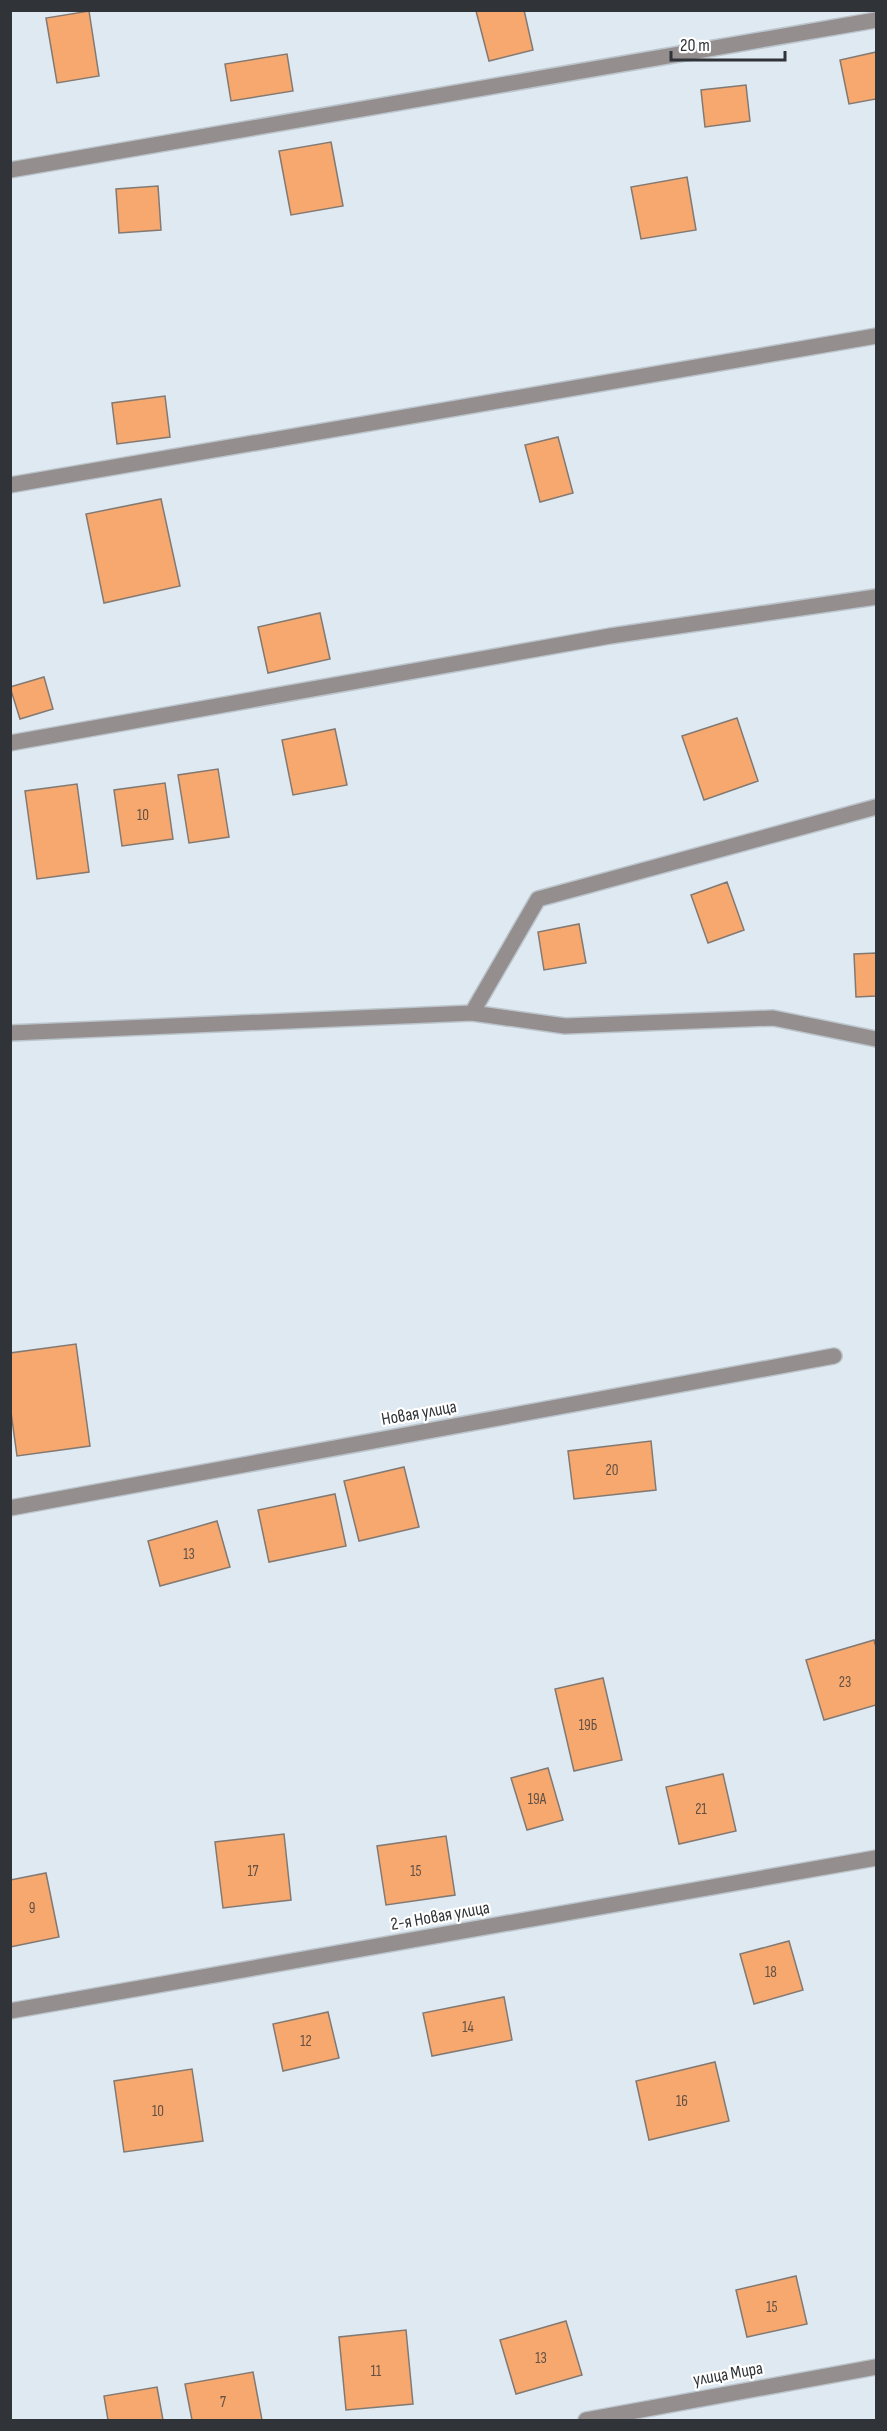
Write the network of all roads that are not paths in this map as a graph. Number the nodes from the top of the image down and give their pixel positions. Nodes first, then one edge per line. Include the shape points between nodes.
1 (876, 21) edge
2 (10, 170) edge
3 (876, 336) edge
4 (10, 485) edge
5 (876, 597) edge
6 (10, 743) edge
7 (876, 807) edge
8 (472, 1013) junction
9 (10, 1033) edge
10 (876, 1039) edge
11 (834, 1356) dead end
12 (10, 1508) edge
13 (876, 1858) edge
14 (10, 2011) edge
15 (876, 2367) edge
16 (586, 2421) edge

1 - 2 street
3 - 4 street
5 - 6 street via 610,636
7 - 8 street via 538,899
8 - 9 street
8 - 10 street via 565,1026 772,1018
11 - 12 street, Новая улица
13 - 14 street, 2-я Новая улица
15 - 16 street, улица Мира

